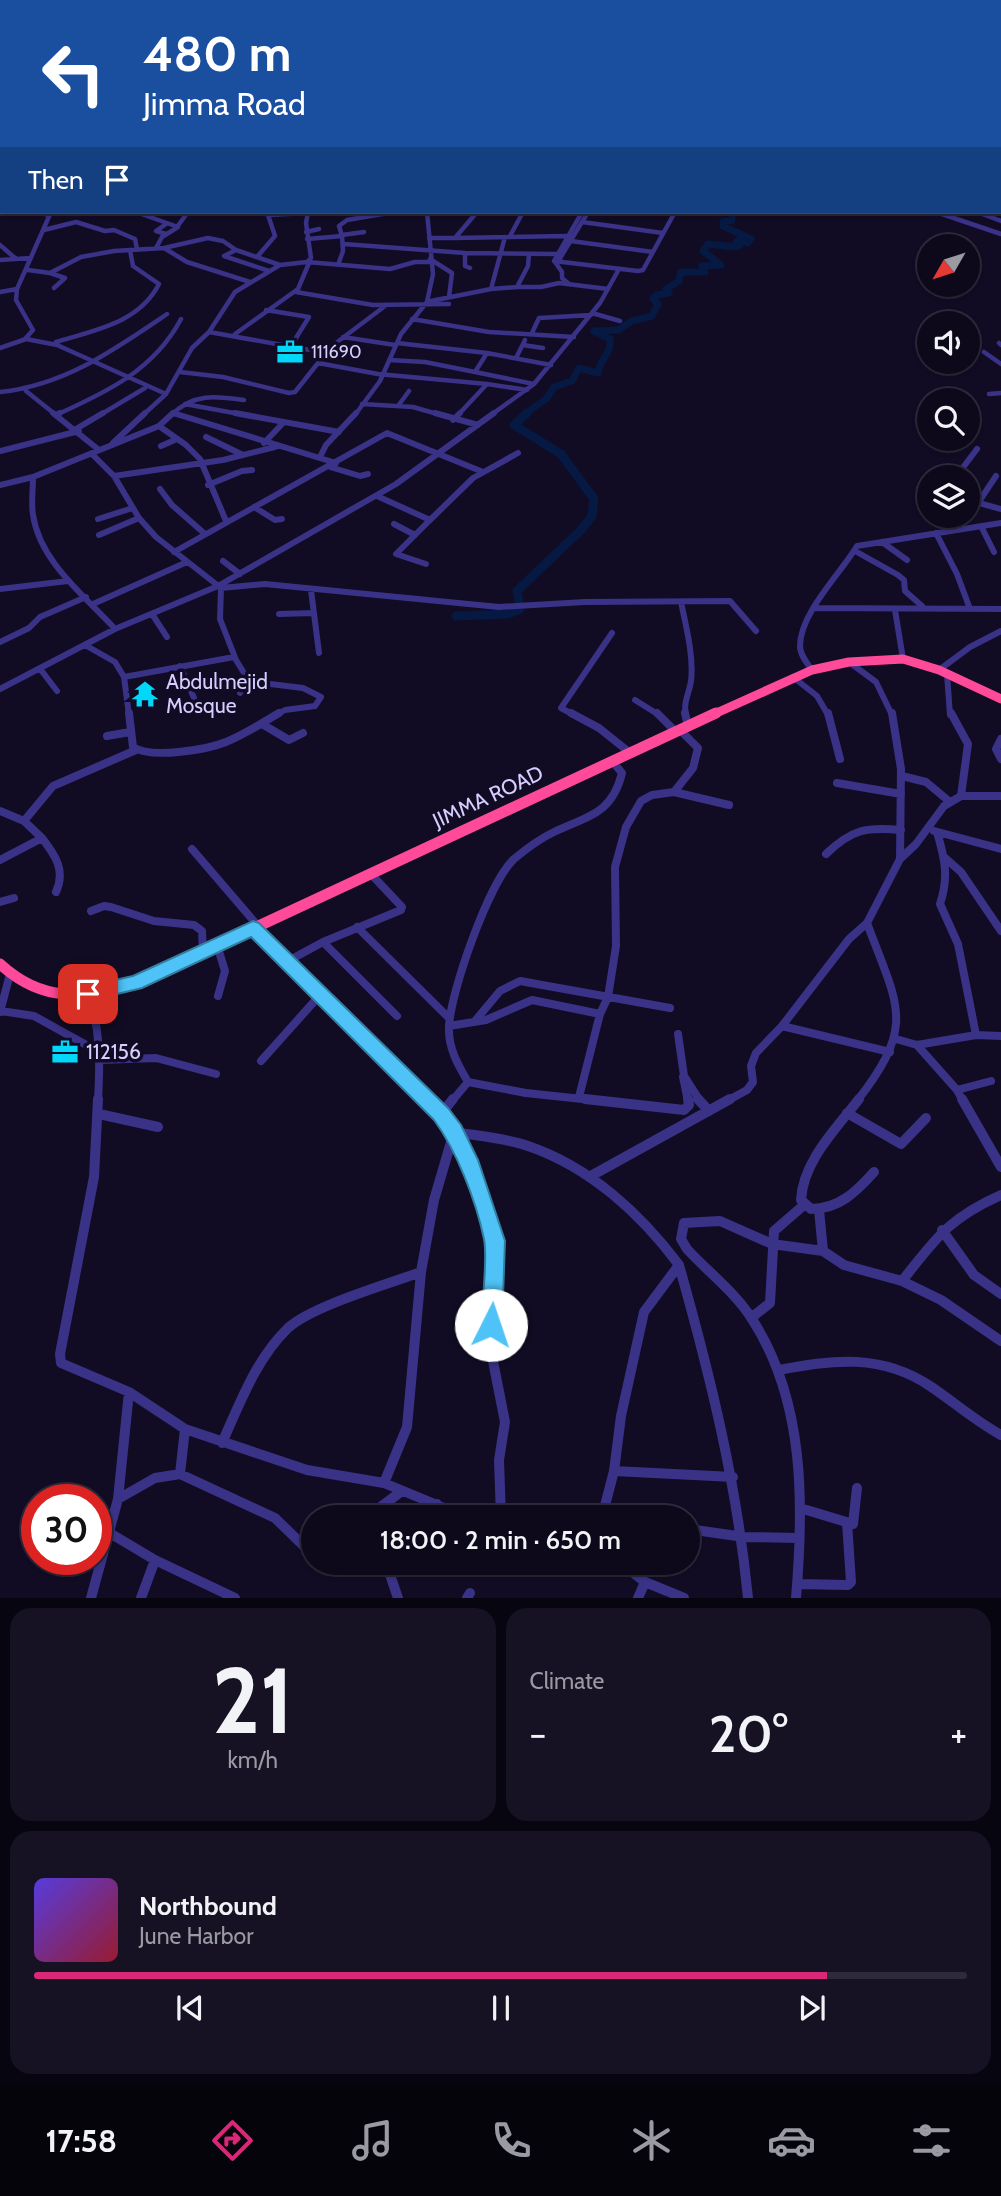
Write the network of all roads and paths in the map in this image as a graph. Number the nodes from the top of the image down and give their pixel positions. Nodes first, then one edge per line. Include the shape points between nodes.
1 (50, 214) edge
2 (141, 214) edge
3 (187, 214) edge
4 (268, 214) edge
5 (308, 214) edge
6 (381, 214) edge
7 (427, 214) edge
8 (476, 214) edge
9 (522, 214) edge
10 (581, 214) edge
11 (587, 214) edge
12 (673, 214) edge
13 (943, 214) edge
14 (963, 214) edge
15 (982, 214) edge
16 (991, 214) edge
17 (987, 216) junction
18 (958, 218) junction
19 (1001, 221) edge
20 (582, 222) junction
21 (166, 224) junction
22 (177, 227) junction
23 (319, 229) dead end
24 (44, 230) junction
25 (306, 232) junction
26 (364, 232) dead end
27 (663, 233) junction
28 (166, 234) junction
29 (1001, 234) edge
30 (342, 236) junction
31 (508, 237) junction
32 (429, 238) junction
33 (455, 238) junction
34 (307, 239) junction
35 (569, 239) junction
36 (344, 244) junction
37 (0, 245) edge
38 (156, 248) junction
39 (164, 248) junction
40 (130, 250) junction
41 (137, 250) junction
42 (236, 250) junction
43 (411, 250) junction
44 (429, 250) junction
45 (653, 252) junction
46 (465, 253) junction
47 (502, 254) junction
48 (529, 254) junction
49 (257, 257) junction
50 (31, 258) junction
51 (16, 259) junction
52 (556, 259) junction
53 (0, 260) edge
54 (431, 260) junction
55 (308, 263) junction
56 (412, 263) junction
57 (281, 265) junction
58 (338, 265) junction
59 (470, 268) dead end
60 (620, 269) junction
61 (28, 270) junction
62 (269, 271) junction
63 (50, 273) junction
64 (250, 282) junction
65 (569, 284) junction
66 (517, 287) junction
67 (54, 288) dead end
68 (17, 289) junction
69 (491, 289) junction
70 (608, 289) junction
71 (0, 292) edge
72 (296, 292) junction
73 (449, 297) junction
74 (426, 303) junction
75 (449, 304) dead end
76 (384, 306) junction
77 (266, 310) junction
78 (167, 314) dead end
79 (592, 314) junction
80 (181, 319) dead end
81 (412, 319) junction
82 (620, 321) dead end
83 (209, 332) junction
84 (235, 334) junction
85 (531, 335) junction
86 (343, 337) junction
87 (574, 337) junction
88 (25, 339) junction
89 (56, 342) junction
90 (396, 344) junction
91 (291, 346) junction
92 (0, 348) edge
93 (543, 348) dead end
94 (984, 352) dead end
95 (327, 353) junction
96 (487, 353) junction
97 (516, 358) junction
98 (390, 360) junction
99 (95, 363) junction
100 (318, 363) junction
101 (1001, 364) edge
102 (551, 365) junction
103 (180, 372) junction
104 (475, 372) junction
105 (383, 373) junction
106 (127, 379) junction
107 (487, 384) junction
108 (534, 384) junction
109 (145, 388) junction
110 (527, 390) junction
111 (26, 391) junction
112 (409, 391) dead end
113 (0, 392) edge
114 (1001, 393) edge
115 (166, 394) junction
116 (989, 394) dead end
117 (244, 400) dead end
118 (185, 404) junction
119 (362, 404) junction
120 (398, 406) junction
121 (173, 413) junction
122 (56, 415) junction
123 (453, 420) junction
124 (283, 423) junction
125 (478, 425) junction
126 (159, 426) junction
127 (78, 430) junction
128 (339, 432) junction
129 (206, 437) dead end
130 (177, 439) junction
131 (113, 443) junction
132 (264, 443) junction
133 (161, 446) dead end
134 (275, 447) junction
135 (0, 451) edge
136 (975, 451) edge
137 (96, 452) junction
138 (518, 453) dead end
139 (435, 454) junction
140 (243, 455) junction
141 (320, 457) junction
142 (202, 463) junction
143 (333, 465) junction
144 (965, 465) edge
145 (252, 470) dead end
146 (483, 472) junction
147 (368, 474) dead end
148 (114, 476) junction
149 (996, 476) dead end
150 (33, 477) junction
151 (0, 485) edge
152 (208, 485) junction
153 (160, 489) dead end
154 (377, 496) junction
155 (980, 500) edge
156 (980, 504) edge
157 (254, 507) junction
158 (133, 508) junction
159 (1001, 509) edge
160 (139, 518) junction
161 (98, 519) dead end
162 (282, 519) dead end
163 (430, 520) junction
164 (226, 521) junction
165 (1001, 523) edge
166 (394, 524) dead end
167 (982, 528) junction
168 (936, 533) junction
169 (205, 534) junction
170 (99, 535) dead end
171 (415, 535) junction
172 (880, 542) junction
173 (855, 551) junction
174 (174, 552) junction
175 (994, 552) dead end
176 (907, 560) dead end
177 (223, 561) dead end
178 (187, 562) junction
179 (426, 564) dead end
180 (240, 574) junction
181 (68, 581) junction
182 (220, 587) junction
183 (0, 589) edge
184 (311, 590) junction
185 (86, 597) junction
186 (681, 602) junction
187 (93, 604) junction
188 (922, 606) junction
189 (814, 608) junction
190 (970, 609) junction
191 (895, 610) junction
192 (1001, 610) edge
193 (314, 612) junction
194 (152, 614) junction
195 (279, 614) dead end
196 (115, 629) junction
197 (756, 631) dead end
198 (1001, 631) edge
199 (612, 634) dead end
200 (167, 636) dead end
201 (0, 642) edge
202 (85, 645) junction
203 (319, 653) dead end
204 (234, 657) junction
205 (903, 659) junction
206 (849, 662) junction
207 (180, 666) junction
208 (41, 670) junction
209 (812, 670) junction
210 (943, 672) junction
211 (124, 677) junction
212 (793, 677) junction
213 (251, 679) junction
214 (0, 689) edge
215 (57, 691) dead end
216 (240, 693) dead end
217 (194, 698) dead end
218 (1000, 698) edge
219 (635, 700) dead end
220 (262, 724) junction
221 (681, 729) junction
222 (130, 732) junction
223 (303, 733) dead end
224 (107, 736) dead end
225 (1001, 738) edge
226 (136, 750) junction
227 (629, 752) junction
228 (841, 759) dead end
229 (1001, 760) edge
230 (611, 761) junction
231 (902, 776) junction
232 (837, 782) dead end
233 (674, 792) junction
234 (901, 794) junction
235 (961, 796) junction
236 (1001, 796) edge
237 (950, 802) junction
238 (729, 805) dead end
239 (0, 811) edge
240 (24, 821) junction
241 (926, 829) junction
242 (901, 830) junction
243 (937, 832) junction
244 (42, 838) junction
245 (192, 849) dead end
246 (1001, 849) edge
247 (826, 854) dead end
248 (944, 857) junction
249 (900, 859) junction
250 (0, 860) edge
251 (370, 873) junction
252 (56, 892) dead end
253 (14, 898) dead end
254 (0, 902) edge
255 (91, 911) dead end
256 (867, 923) junction
257 (256, 927) junction
258 (357, 927) junction
259 (1001, 932) edge
260 (323, 942) junction
261 (216, 945) junction
262 (203, 952) junction
263 (288, 961) junction
264 (0, 964) edge
265 (10, 974) junction
266 (88, 994) junction
267 (320, 995) junction
268 (218, 996) dead end
269 (608, 997) junction
270 (670, 1008) dead end
271 (0, 1011) edge
272 (600, 1014) junction
273 (397, 1016) dead end
274 (475, 1021) junction
275 (449, 1022) junction
276 (782, 1026) junction
277 (678, 1034) dead end
278 (976, 1035) junction
279 (1001, 1036) edge
280 (896, 1039) junction
281 (917, 1045) junction
282 (890, 1052) junction
283 (100, 1056) junction
284 (261, 1061) dead end
285 (216, 1074) dead end
286 (683, 1077) junction
287 (991, 1081) dead end
288 (468, 1082) junction
289 (957, 1090) junction
290 (579, 1097) junction
291 (709, 1111) junction
292 (847, 1113) junction
293 (99, 1114) junction
294 (441, 1114) junction
295 (926, 1118) dead end
296 (158, 1127) dead end
297 (454, 1132) junction
298 (1001, 1167) edge
299 (874, 1172) dead end
300 (589, 1177) junction
301 (1001, 1195) edge
302 (804, 1205) junction
303 (819, 1210) junction
304 (942, 1230) junction
305 (772, 1244) junction
306 (823, 1251) junction
307 (679, 1265) junction
308 (421, 1272) junction
309 (902, 1281) junction
310 (1001, 1294) edge
311 (751, 1318) junction
312 (1001, 1341) edge
313 (779, 1370) junction
314 (129, 1392) junction
315 (185, 1429) junction
316 (1001, 1436) edge
317 (222, 1443) junction
318 (614, 1471) junction
319 (180, 1474) junction
320 (733, 1477) junction
321 (384, 1483) junction
322 (857, 1489) dead end
323 (402, 1491) junction
324 (118, 1499) junction
325 (437, 1504) edge
326 (383, 1505) edge
327 (501, 1505) edge
328 (605, 1505) edge
329 (800, 1508) junction
330 (112, 1511) edge
331 (847, 1523) junction
332 (700, 1532) edge
333 (112, 1536) edge
334 (744, 1537) junction
335 (799, 1538) junction
336 (301, 1543) edge
337 (155, 1560) junction
338 (95, 1575) edge
339 (390, 1575) edge
340 (636, 1575) edge
341 (645, 1582) junction
342 (797, 1584) junction
343 (91, 1598) edge
344 (141, 1598) edge
345 (235, 1598) edge
346 (398, 1598) edge
347 (638, 1598) edge
348 (684, 1598) edge
349 (748, 1598) edge
350 (796, 1598) edge

1 - 24 street
2 - 21 street
3 - 22 street
4 - 49 street via 275,236
5 - 25 street
6 - 30 street via 347,219 339,226
7 - 32 street
8 - 33 street
9 - 31 street
10 - 35 street
11 - 20 street
12 - 27 street
13 - 18 street
14 - 18 street
15 - 17 street
16 - 17 street
17 - 19 street
18 - 29 street
20 - 27 street
20 - 35 street
21 - 22 street
21 - 28 street via 156,231
22 - 28 street
23 - 25 street
24 - 41 street via 77,222 124,233 135,240
24 - 50 street
25 - 34 street
26 - 30 street
27 - 45 street
28 - 38 street
30 - 34 street
30 - 36 street
31 - 33 street
31 - 35 street
31 - 47 street
32 - 33 street
32 - 44 street
34 - 55 street
35 - 45 street
35 - 52 street
36 - 43 street
36 - 58 street
37 - 51 street
38 - 39 street
38 - 41 street
39 - 42 street via 208,238
39 - 64 street via 187,262
40 - 41 street
40 - 63 street via 81,257
40 - 89 street via 133,266 159,284 152,300 131,315
42 - 49 street
42 - 62 street via 224,256
43 - 44 street
43 - 56 street
44 - 46 street
44 - 54 street
45 - 60 street via 642,271
46 - 47 street
46 - 59 street
47 - 48 street
47 - 69 street
48 - 52 street
48 - 66 street
49 - 57 street
50 - 51 street
50 - 61 street
51 - 53 street
52 - 60 street
52 - 65 street
54 - 56 street
54 - 73 street via 454,274
54 - 74 street via 433,274
55 - 57 street
55 - 58 street
55 - 72 street
56 - 58 street via 390,269
57 - 62 street
60 - 70 street
61 - 63 street
61 - 68 street
62 - 64 street
63 - 67 street via 65,278
64 - 83 street via 235,292
65 - 66 street
65 - 70 street
66 - 69 street
68 - 71 street
68 - 88 street via 16,300 33,330
69 - 73 street
70 - 79 street
72 - 76 street
72 - 77 street
73 - 74 street
74 - 75 street
74 - 76 street
74 - 81 street
76 - 86 street
77 - 84 street
77 - 91 street via 309,317
78 - 99 street
79 - 82 street
79 - 85 street via 539,318
79 - 87 street
80 - 106 street via 173,338
81 - 85 street
81 - 90 street
83 - 84 street
83 - 103 street via 192,348
84 - 91 street
85 - 87 street
86 - 90 street
86 - 95 street
87 - 102 street
88 - 89 street
88 - 92 street
89 - 99 street
90 - 96 street
90 - 98 street
91 - 95 street
93 - 97 street via 524,342
94 - 101 street
95 - 100 street
96 - 97 street
96 - 104 street
97 - 102 street
98 - 104 street
98 - 105 street
99 - 106 street
99 - 111 street
100 - 103 street via 295,392 289,393
100 - 105 street
102 - 108 street
103 - 115 street
104 - 108 street
105 - 107 street
105 - 119 street
106 - 109 street
106 - 122 street
107 - 110 street
107 - 123 street
108 - 110 street
109 - 115 street
109 - 127 street
110 - 125 street
111 - 113 street
111 - 122 street
112 - 120 street
114 - 116 street
115 - 131 street
117 - 118 street via 211,394
118 - 121 street
118 - 124 street
119 - 120 street
119 - 128 street
120 - 123 street
121 - 126 street
121 - 132 street
122 - 127 street
123 - 125 street
124 - 128 street
124 - 132 street
125 - 139 street
126 - 130 street
126 - 131 street
127 - 135 street
127 - 137 street
128 - 141 street
129 - 140 street
130 - 133 street
130 - 142 street
131 - 137 street
132 - 134 street
134 - 140 street
134 - 141 street
136 - 144 street
137 - 148 street
137 - 150 street
138 - 146 street
139 - 143 street via 387,433
139 - 146 street
139 - 154 street
140 - 142 street
141 - 143 street
142 - 148 street
142 - 152 street
143 - 147 street via 360,476
143 - 157 street
145 - 152 street
146 - 163 street
148 - 158 street
149 - 155 street
150 - 151 street
150 - 181 street via 38,533
152 - 164 street
153 - 169 street
154 - 163 street
154 - 180 street
156 - 159 street
157 - 162 street via 273,519
157 - 164 street
158 - 160 street
158 - 161 street
160 - 170 street
160 - 174 street
163 - 171 street
164 - 169 street
165 - 167 street
166 - 171 street
167 - 168 street
167 - 175 street
168 - 172 street
168 - 190 street
169 - 174 street
171 - 179 street via 396,554
172 - 173 street via 860,545
172 - 176 street
173 - 188 street via 898,575 905,591
173 - 189 street
174 - 178 street
177 - 180 street
178 - 182 street
178 - 187 street
180 - 182 street
181 - 183 street
181 - 185 street
182 - 184 street via 265,584
182 - 194 street
182 - 204 street via 220,619 228,629
184 - 186 street via 499,607
184 - 193 street
185 - 187 street
185 - 201 street via 40,617
186 - 197 street via 733,602
186 - 221 street via 691,680
187 - 196 street
188 - 190 street
188 - 191 street
189 - 191 street
189 - 209 street via 800,648
190 - 192 street
191 - 205 street
193 - 195 street
193 - 203 street
194 - 196 street
194 - 200 street
196 - 202 street
198 - 210 street via 970,646
199 - 227 street via 561,708 599,728
202 - 208 street
202 - 211 street via 116,662
204 - 207 street
204 - 213 street
205 - 206 highway, JIMMA ROAD
205 - 210 highway, JIMMA ROAD
206 - 209 highway, JIMMA ROAD
206 - 231 street via 884,695 898,735
207 - 211 street
207 - 217 street
208 - 214 street
208 - 215 street
209 - 212 highway, JIMMA ROAD
210 - 218 highway, JIMMA ROAD
210 - 235 street via 953,703 950,716 968,744
211 - 222 street
212 - 221 highway, JIMMA ROAD
212 - 228 street via 824,702
213 - 216 street
213 - 220 street via 321,697 315,706 285,710
219 - 221 street
220 - 223 street via 289,740
220 - 226 street via 207,748 155,753
221 - 227 highway, JIMMA ROAD
221 - 233 street via 698,748 697,758
222 - 224 street
222 - 226 street
225 - 229 street via 996,750
226 - 240 street via 53,786
227 - 230 highway, JIMMA ROAD
230 - 251 highway, JIMMA ROAD
230 - 275 street via 622,773 621,780 603,810 552,833 504,871
231 - 234 street
231 - 237 street via 926,782
232 - 234 street
233 - 238 street
233 - 269 street via 641,801 626,827 615,867 616,946
234 - 242 street
235 - 236 street
235 - 237 street
237 - 241 street
239 - 240 street
240 - 244 street
241 - 243 street
241 - 249 street
242 - 247 street via 856,829
242 - 249 street
243 - 246 street
243 - 248 street
244 - 250 street
244 - 252 street via 61,869
245 - 257 street
248 - 259 street via 961,872
248 - 278 street via 947,884 940,904 958,944
249 - 256 street
251 - 257 highway, JIMMA ROAD
251 - 258 street via 402,907
253 - 254 street
255 - 262 street via 104,906 153,920 194,925 202,931
256 - 276 street via 849,939
256 - 280 street via 898,1011
257 - 261 highway, JIMMA ROAD
257 - 263 street
258 - 260 street
258 - 275 street
260 - 263 street
260 - 273 street
261 - 262 highway, JIMMA ROAD
261 - 268 street via 226,980
262 - 266 highway, JIMMA ROAD via 136,983
263 - 267 street
264 - 265 highway, JIMMA ROAD
265 - 266 highway, JIMMA ROAD via 29,986 59,995
265 - 271 street
266 - 283 street via 97,1018
267 - 284 street
267 - 294 street
269 - 270 street
269 - 272 street
269 - 274 street via 513,982
271 - 283 street via 34,1016
272 - 274 street via 532,1000
272 - 290 street
274 - 275 street via 463,1026
275 - 288 street via 451,1054
276 - 282 street
276 - 291 street via 752,1060 751,1086
277 - 286 street
278 - 279 street
278 - 281 street
280 - 281 street
280 - 282 street
281 - 289 street
282 - 292 street
283 - 285 street via 156,1058
283 - 293 street
286 - 290 street via 688,1105 684,1110
286 - 291 street
287 - 289 street
288 - 290 street
288 - 294 street
289 - 298 street
291 - 300 street
292 - 295 street via 901,1144
292 - 302 street via 800,1185
293 - 296 street
293 - 314 street via 94,1177 59,1359 65,1366
294 - 297 street
297 - 300 street via 528,1145
297 - 308 street via 434,1200
297 - 327 street via 495,1241 490,1346 505,1422 499,1460
299 - 303 street via 847,1199
300 - 307 street via 663,1241
301 - 304 street
302 - 303 street
302 - 305 street via 778,1226
303 - 306 street
304 - 309 street
304 - 310 street via 974,1275
305 - 306 street
305 - 311 street via 770,1303
305 - 311 street via 720,1221 684,1223 680,1229 687,1249
306 - 309 street via 858,1271
307 - 318 street via 644,1312
307 - 320 street
308 - 317 street via 308,1314 290,1326 257,1367
308 - 321 street via 407,1427
309 - 312 street via 941,1300
311 - 313 street
313 - 316 street via 824,1360 876,1362 916,1378
313 - 329 street via 790,1404
314 - 315 street
314 - 324 street
315 - 317 street
315 - 319 street
317 - 321 street via 307,1469
318 - 320 street
318 - 328 street
319 - 324 street via 155,1478
319 - 336 street via 275,1518
320 - 334 street
321 - 323 street
322 - 331 street via 855,1523
323 - 325 street
323 - 326 street
324 - 330 street
329 - 331 street
329 - 335 street
331 - 342 street via 851,1582
332 - 334 street
333 - 337 street
334 - 335 street
334 - 349 street
335 - 342 street
337 - 344 street
337 - 345 street
338 - 343 street
339 - 346 street
340 - 341 street
341 - 347 street
341 - 348 street
342 - 350 street

